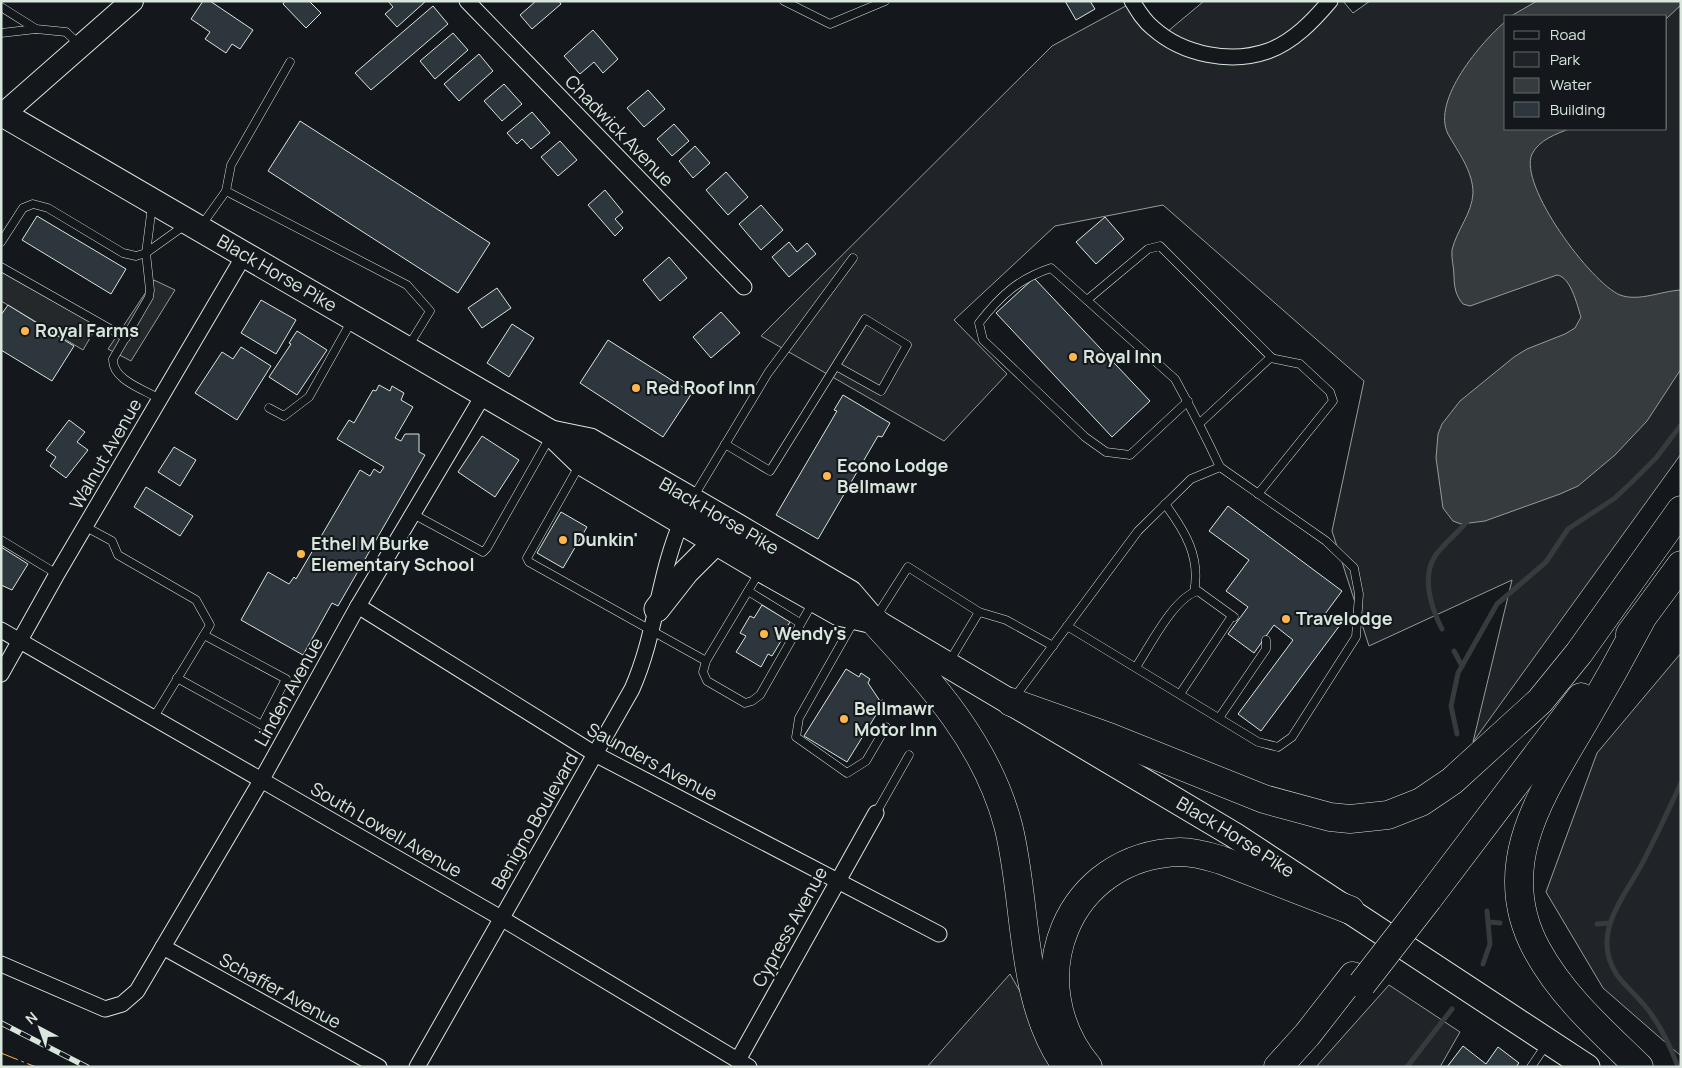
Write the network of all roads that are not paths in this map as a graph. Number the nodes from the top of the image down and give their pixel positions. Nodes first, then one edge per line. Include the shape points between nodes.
1 (132, 1) edge
2 (467, 1) edge
3 (784, 1) edge
4 (885, 1) edge
5 (1132, 1) edge
6 (1330, 1) edge
7 (1, 6) edge
8 (36, 29) junction
9 (1, 33) edge
10 (80, 46) junction
11 (290, 62) dead end
12 (2, 114) edge
13 (226, 191) junction
14 (152, 202) junction
15 (194, 225) junction
16 (1, 242) edge
17 (146, 253) junction
18 (245, 254) junction
19 (852, 258) dead end
20 (1, 267) edge
21 (744, 287) dead end
22 (1087, 300) junction
23 (353, 318) junction
24 (126, 338) junction
25 (407, 349) junction
26 (1270, 358) junction
27 (836, 366) junction
28 (484, 394) junction
29 (160, 399) junction
30 (1188, 401) junction
31 (268, 408) dead end
32 (1200, 423) junction
33 (552, 433) junction
34 (725, 444) junction
35 (581, 462) junction
36 (1220, 467) junction
37 (1258, 494) junction
38 (1165, 504) junction
39 (1681, 510) edge
40 (687, 511) junction
41 (412, 514) junction
42 (86, 527) junction
43 (1, 540) edge
44 (716, 542) junction
45 (1681, 566) edge
46 (761, 569) junction
47 (57, 574) junction
48 (1627, 584) junction
49 (748, 591) junction
50 (1194, 592) junction
51 (815, 598) junction
52 (358, 606) junction
53 (979, 612) junction
54 (655, 619) junction
55 (865, 619) junction
56 (1642, 620) junction
57 (800, 624) junction
58 (1067, 626) junction
59 (1, 630) edge
60 (204, 635) junction
61 (1266, 640) dead end
62 (21, 641) junction
63 (1053, 646) junction
64 (706, 661) junction
65 (949, 663) junction
66 (1136, 668) junction
67 (1, 674) edge
68 (177, 678) junction
69 (1180, 694) junction
70 (1012, 702) junction
71 (154, 717) junction
72 (1219, 718) junction
73 (886, 727) dead end
74 (595, 754) junction
75 (909, 755) dead end
76 (262, 779) junction
77 (876, 813) joint
78 (837, 882) junction
79 (1422, 896) junction
80 (1350, 910) junction
81 (501, 918) junction
82 (939, 934) dead end
83 (163, 947) junction
84 (1, 964) edge
85 (1357, 980) junction
86 (1548, 1041) junction
87 (743, 1064) edge
88 (379, 1067) edge
89 (417, 1067) edge
90 (1067, 1067) edge
91 (1088, 1067) edge
92 (1278, 1067) edge
93 (1298, 1067) edge
94 (1531, 1067) edge
95 (1587, 1067) edge
96 (1639, 1067) edge

1 - 10 main road
2 - 21 street, Chadwick Avenue
3 - 4 lane via 830,24
5 - 6 street via 1154,30 1185,48 1209,56 1242,56 1268,51 1310,24
7 - 8 lane
8 - 9 lane
8 - 10 lane via 66,32
10 - 12 main road
11 - 13 lane via 231,165
12 - 14 main road, Black Horse Pike
13 - 15 lane
13 - 25 lane via 407,285 430,311
14 - 15 main road, Black Horse Pike
14 - 17 lane
15 - 17 lane
15 - 18 main road, Black Horse Pike
16 - 17 lane via 23,208 37,204 123,253 136,256
17 - 24 lane via 149,298
18 - 23 main road, Black Horse Pike
18 - 29 street, Walnut Avenue
19 - 34 lane via 768,373
20 - 24 lane
22 - 26 lane via 1148,249 1160,246
22 - 30 lane via 1175,379
22 - 30 lane via 1051,268 1029,276 1009,290 979,323 983,340 1085,437 1106,452 1130,455
23 - 25 main road, Black Horse Pike
23 - 31 lane via 309,397 284,416
24 - 29 lane via 113,359 114,370
25 - 28 main road, Black Horse Pike
26 - 32 lane
26 - 37 lane via 1300,364 1330,392 1333,401
27 - 27 lane via 865,319 907,345 881,391
27 - 34 lane via 770,471
28 - 33 main road, Black Horse Pike
28 - 41 street, Linden Avenue
29 - 42 street, Walnut Avenue
30 - 32 lane
32 - 36 lane
33 - 35 main road, Black Horse Pike
33 - 40 main road, Black Horse Pike via 590,442
33 - 41 lane via 483,552
34 - 40 lane
35 - 40 main road, Black Horse Pike
35 - 54 lane via 527,558 528,562
36 - 37 lane
36 - 38 lane via 1191,479
37 - 72 lane via 1326,541 1354,568 1359,594 1356,637 1292,737 1278,747 1258,742
38 - 50 lane via 1181,525 1194,554
38 - 58 lane via 1138,531
39 - 48 highway
40 - 44 main road, Black Horse Pike
40 - 54 street, Benigno Boulevard via 664,571
40 - 55 main road, Black Horse Pike via 850,593
41 - 52 street, Linden Avenue
42 - 47 street, Walnut Avenue
42 - 60 lane via 112,541 118,555 196,600 210,624
43 - 47 lane
44 - 46 main road, Black Horse Pike
44 - 54 main road via 686,572
45 - 56 highway
46 - 49 lane
46 - 51 main road, Black Horse Pike
47 - 62 street, Walnut Avenue
48 - 70 highway via 1579,653 1540,701 1452,781 1421,802 1388,815 1350,819 1330,817 1264,799
48 - 79 highway via 1592,662
49 - 57 lane
49 - 64 lane
50 - 66 lane via 1181,601
50 - 69 lane via 1198,590 1233,616
51 - 55 main road, Black Horse Pike via 839,613
51 - 57 lane
52 - 74 street, Saunders Avenue
52 - 76 street, Linden Avenue
53 - 55 lane via 908,567
53 - 63 lane via 1006,620
53 - 65 lane
54 - 64 lane
54 - 74 street, Benigno Boulevard via 642,667
55 - 65 main road, Black Horse Pike
55 - 73 lane via 799,718 796,737 848,773 866,761
55 - 90 highway via 948,704 976,746 995,785 1013,849 1040,1009 1049,1037
56 - 79 highway
56 - 96 highway via 1537,806 1523,844 1519,879 1522,913 1546,966 1573,1001
57 - 64 lane via 760,695 752,701 745,703 707,681 703,672
58 - 63 lane
58 - 66 lane
59 - 62 street, South Lowell Avenue
60 - 68 lane
60 - 68 lane via 286,679 262,725
61 - 72 lane via 1266,648
62 - 67 street, Walnut Avenue
62 - 71 street, South Lowell Avenue
63 - 70 lane
65 - 70 main road, Black Horse Pike
66 - 69 lane
68 - 71 lane
69 - 72 lane
70 - 80 main road, Black Horse Pike via 1234,835
71 - 76 street, South Lowell Avenue
74 - 78 street, Saunders Avenue
74 - 81 street, Benigno Boulevard
75 - 77 lane
76 - 81 street, South Lowell Avenue
76 - 83 street, Linden Avenue
77 - 78 street, Cypress Avenue
78 - 82 street, Saunders Avenue
78 - 87 street, Cypress Avenue
79 - 85 highway
80 - 86 main road, Black Horse Pike
80 - 91 highway via 1199,854 1157,855 1119,870 1088,893 1077,908 1059,944 1055,964 1056,1002 1061,1023
81 - 87 street, South Lowell Avenue
81 - 89 street, Benigno Boulevard
83 - 84 street, Linden Avenue via 137,991 122,1004 105,1009
83 - 88 street, Schaffer Avenue
85 - 92 highway
85 - 93 highway
86 - 94 lane
86 - 95 main road, Black Horse Pike

